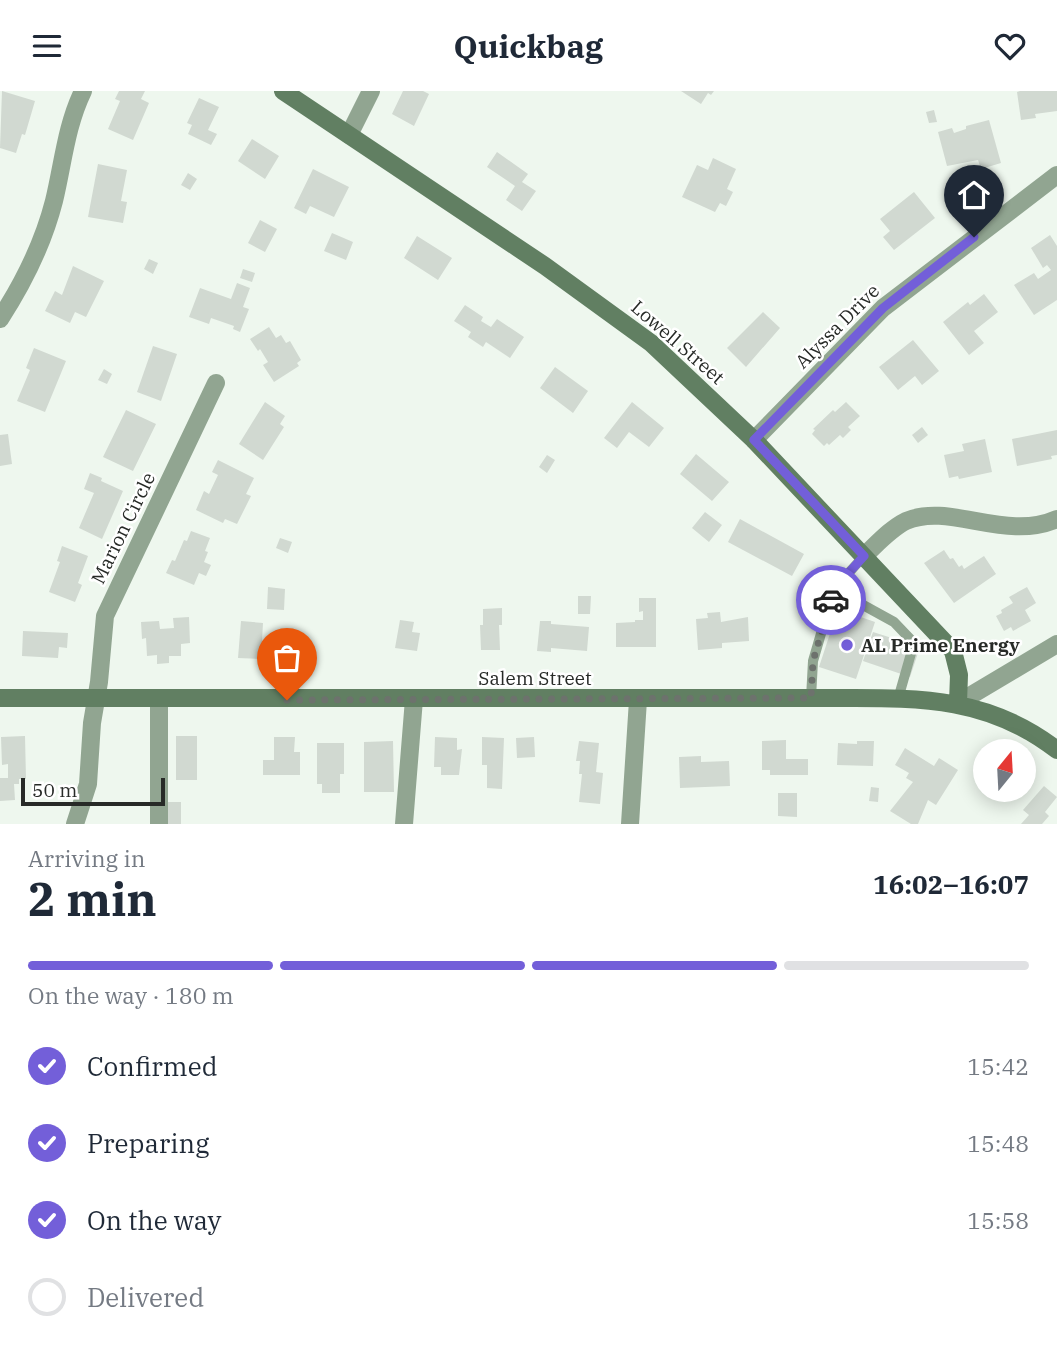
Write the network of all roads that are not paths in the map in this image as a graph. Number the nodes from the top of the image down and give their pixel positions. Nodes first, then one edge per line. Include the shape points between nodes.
1 (83, 91) edge
2 (283, 91) edge
3 (371, 91) edge
4 (349, 135) junction
5 (1057, 175) edge
6 (0, 319) edge
7 (216, 383) dead end
8 (754, 440) junction
9 (1057, 519) edge
10 (864, 556) junction
11 (834, 589) junction
12 (914, 607) junction
13 (894, 622) junction
14 (1057, 644) edge
15 (0, 698) edge
16 (811, 698) junction
17 (96, 699) junction
18 (414, 699) junction
19 (898, 699) junction
20 (159, 700) junction
21 (638, 700) junction
22 (958, 703) junction
23 (1057, 750) edge
24 (75, 824) edge
25 (159, 824) edge
26 (404, 824) edge
27 (630, 824) edge

1 - 6 street via 66,137 43,239
2 - 4 main road, Lowell Street
3 - 4 street
4 - 8 main road, Lowell Street via 616,316 680,368
5 - 8 street, Alyssa Drive via 883,308
7 - 17 street, Marion Circle via 107,612
8 - 10 main road, Lowell Street
9 - 10 street via 1018,527 918,518 894,529
10 - 11 lane
10 - 12 main road, Lowell Street
11 - 13 lane
11 - 16 lane via 813,661
12 - 13 lane
12 - 22 main road, Lowell Street via 953,651 959,675
13 - 19 lane via 914,643
14 - 22 street
15 - 17 main road, Salem Street
16 - 19 main road, Salem Street
16 - 21 main road, Salem Street
17 - 20 main road, Salem Street
17 - 24 street, Marion Circle via 88,784
18 - 20 main road, Salem Street
18 - 21 main road, Salem Street
18 - 26 street
19 - 22 main road, Salem Street
20 - 25 street
21 - 27 street
22 - 23 main road, Salem Street via 1011,720

